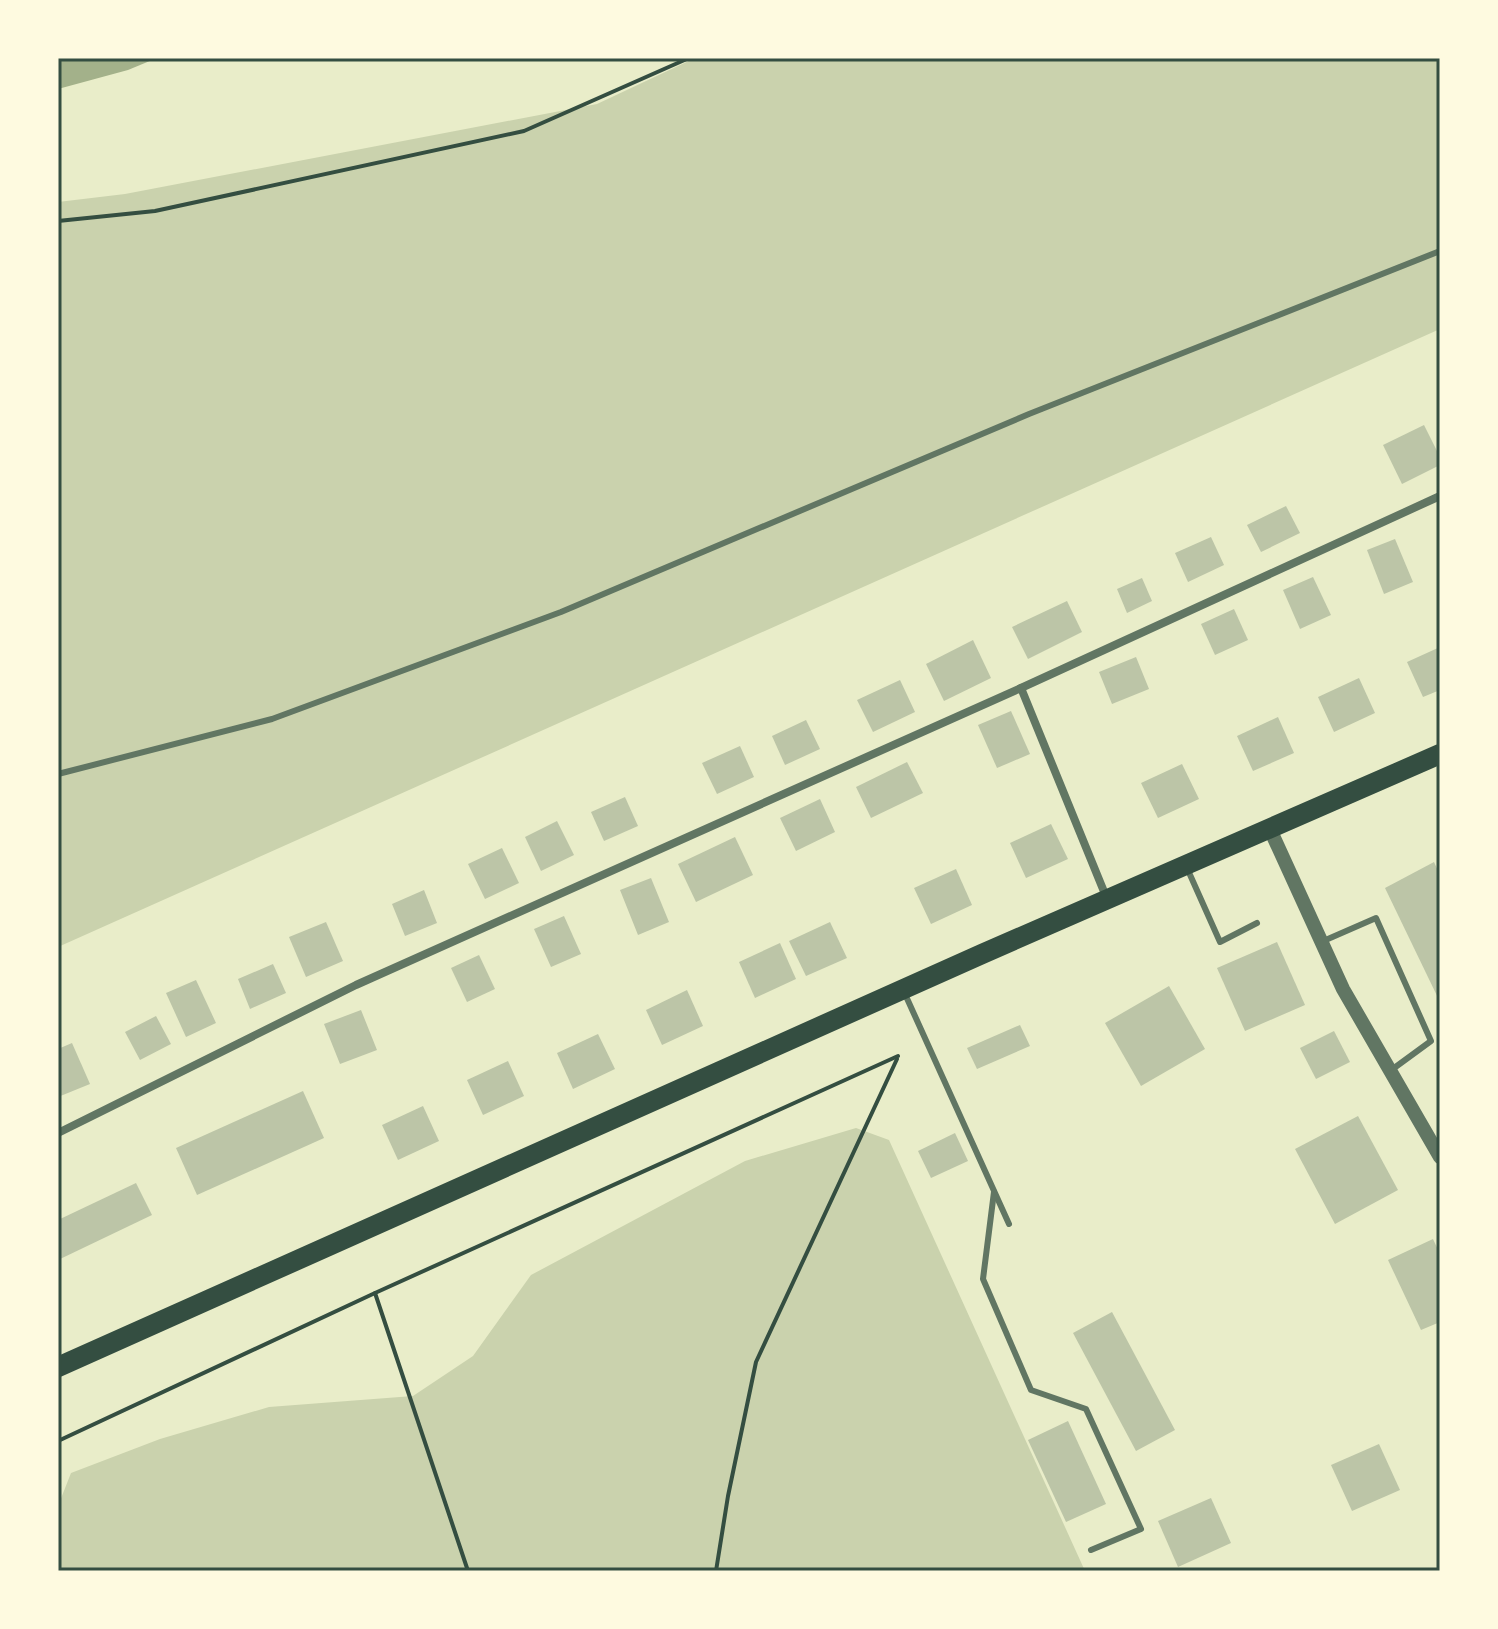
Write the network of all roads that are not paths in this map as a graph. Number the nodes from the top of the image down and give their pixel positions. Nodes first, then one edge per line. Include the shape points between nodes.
1 (1440, 251) edge
2 (1440, 496) edge
3 (1021, 688) junction
4 (1440, 754) edge
5 (58, 774) edge
6 (1269, 827) junction
7 (1185, 865) junction
8 (1108, 900) junction
9 (1257, 923) dead end
10 (1321, 942) junction
11 (904, 991) junction
12 (1390, 1071) junction
13 (58, 1133) edge
14 (1440, 1157) edge
15 (994, 1192) junction
16 (1009, 1224) dead end
17 (58, 1367) edge
18 (1091, 1550) dead end

1 - 5 lane via 1029,414 561,612 272,719
2 - 3 street
3 - 8 street
3 - 13 street via 356,985
4 - 6 main road
6 - 7 main road
6 - 10 street
7 - 8 main road
7 - 9 lane via 1220,942
8 - 11 main road
10 - 12 street
10 - 12 lane via 1376,918 1431,1041
11 - 15 lane
11 - 17 main road
12 - 14 street
15 - 16 lane
15 - 18 lane via 983,1279 1031,1390 1086,1409 1141,1529

